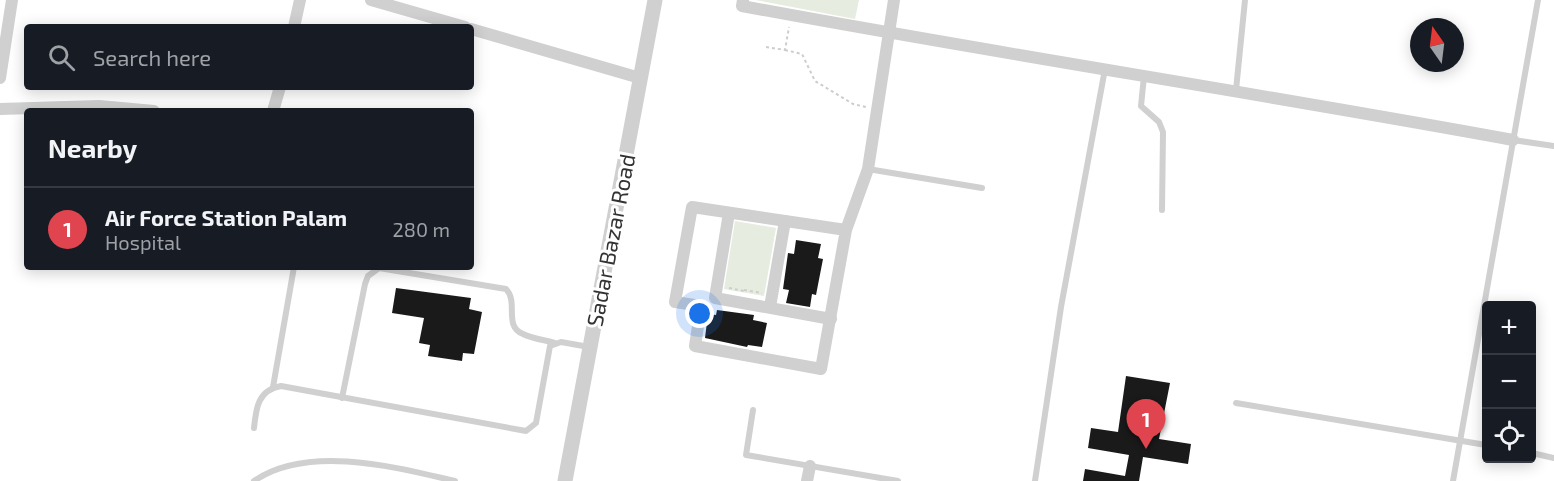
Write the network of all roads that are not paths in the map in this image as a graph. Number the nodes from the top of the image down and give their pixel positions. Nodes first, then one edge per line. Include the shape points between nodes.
1 (12, 0) edge
2 (300, 0) edge
3 (371, 0) edge
4 (655, 0) edge
5 (743, 0) edge
6 (894, 0) edge
7 (1245, 0) edge
8 (1538, 0) edge
9 (295, 24) edge
10 (455, 24) edge
11 (474, 30) edge
12 (888, 33) junction
13 (1105, 69) junction
14 (1144, 76) junction
15 (0, 78) edge
16 (640, 78) junction
17 (279, 90) edge
18 (1236, 90) junction
19 (24, 108) edge
20 (33, 108) edge
21 (121, 108) edge
22 (274, 108) edge
23 (0, 109) edge
24 (1513, 140) junction
25 (1554, 147) edge
26 (868, 169) junction
27 (982, 188) dead end
28 (1162, 210) dead end
29 (729, 213) junction
30 (785, 221) junction
31 (846, 230) junction
32 (293, 270) edge
33 (376, 270) edge
34 (391, 270) edge
35 (715, 298) junction
36 (701, 306) junction
37 (770, 307) junction
38 (831, 318) junction
39 (555, 343) junction
40 (590, 347) junction
41 (273, 387) junction
42 (342, 398) junction
43 (1236, 403) dead end
44 (753, 410) dead end
45 (254, 428) dead end
46 (1460, 441) junction
47 (1482, 444) edge
48 (1536, 454) edge
49 (1554, 458) edge
50 (810, 466) junction
51 (254, 481) edge
52 (455, 481) edge
53 (565, 481) edge
54 (807, 481) edge
55 (898, 481) edge
56 (1035, 481) edge
57 (1453, 481) edge

1 - 15 street
2 - 9 street
3 - 10 street
4 - 16 street, Sadar Bazar Road
5 - 12 street via 742,6
6 - 12 street
7 - 18 lane
8 - 24 lane
11 - 16 street
12 - 13 street
12 - 26 street
13 - 14 street
13 - 56 lane via 1061,307
14 - 18 street
14 - 28 lane via 1141,106 1159,122 1163,132
16 - 40 street, Sadar Bazar Road
17 - 22 street
18 - 24 street
19 - 23 street
20 - 21 street
24 - 25 lane
24 - 46 lane
26 - 27 lane
26 - 31 street
29 - 30 street
29 - 35 street
29 - 36 street via 692,207 675,302
30 - 31 street
30 - 37 street
31 - 38 street
32 - 41 lane
33 - 42 lane via 365,284
34 - 39 lane via 506,289 512,299 516,330
35 - 36 street
35 - 37 street via 742,296
36 - 38 street via 695,346 821,369
37 - 38 street
39 - 40 lane
39 - 42 lane via 548,351 536,423 526,431
40 - 53 street, Sadar Bazar Road
41 - 42 lane via 293,387
41 - 45 lane via 260,398
43 - 46 lane
44 - 50 lane via 746,455
46 - 47 lane
46 - 57 lane
48 - 49 lane
50 - 54 street
50 - 55 lane
51 - 52 lane via 285,464 310,462 378,465

